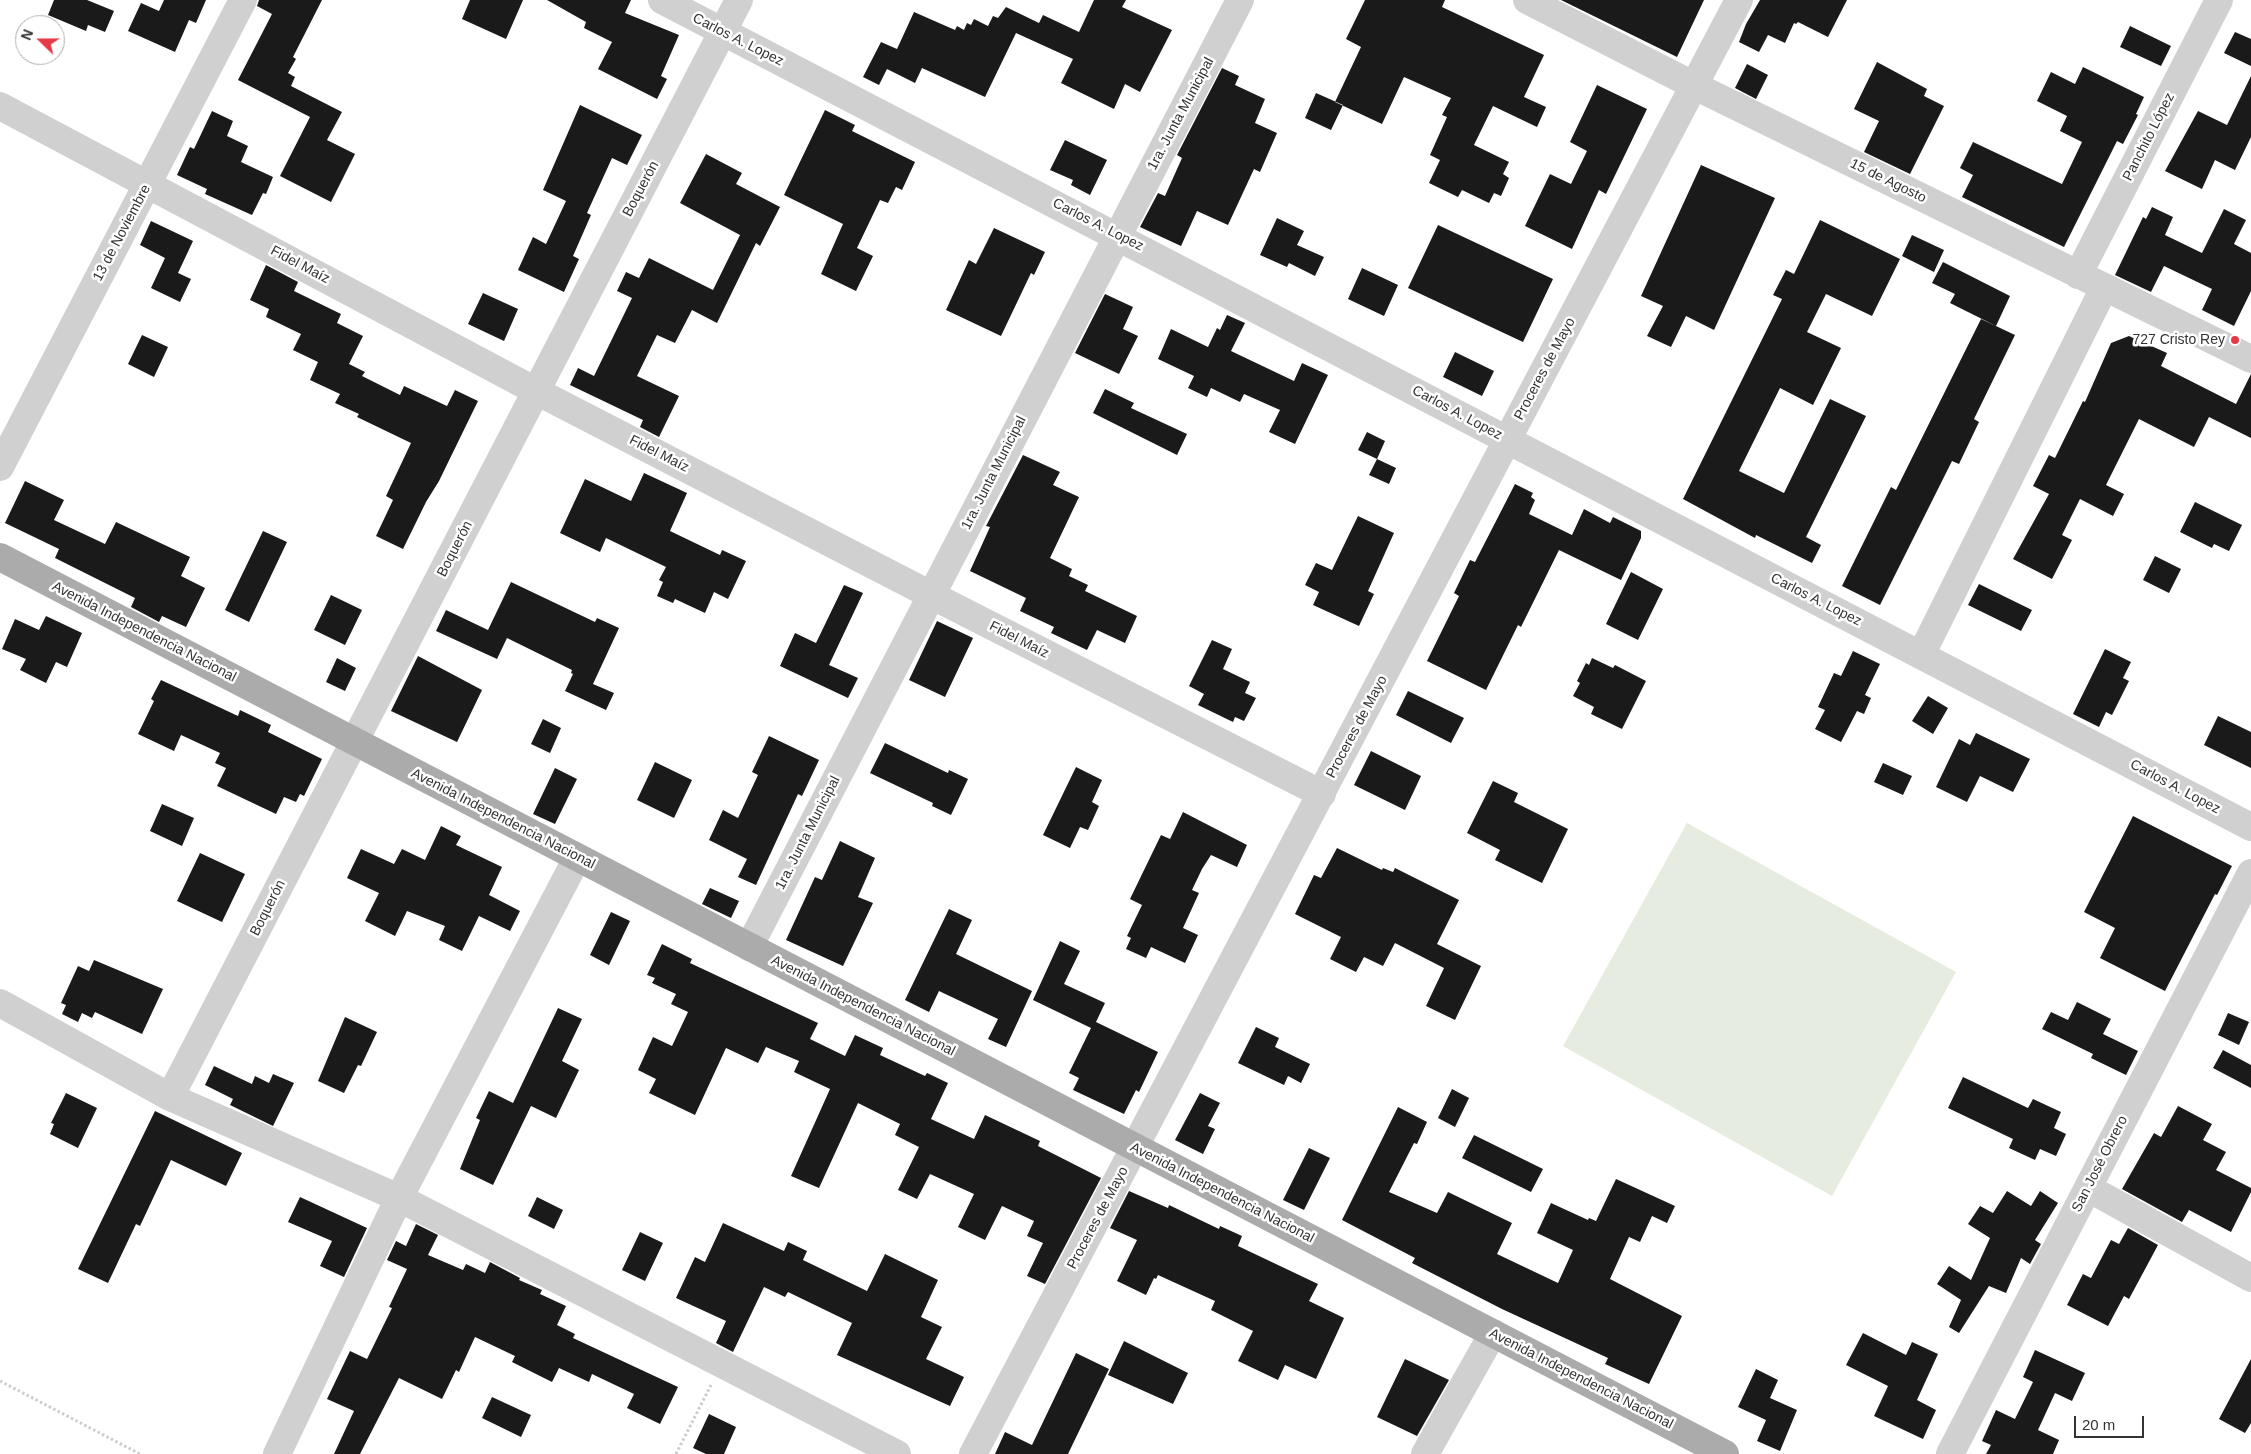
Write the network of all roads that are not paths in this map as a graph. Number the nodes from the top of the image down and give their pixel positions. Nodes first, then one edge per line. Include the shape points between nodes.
1 (243, 0) edge
2 (662, 0) edge
3 (739, 0) edge
4 (1240, 0) edge
5 (1527, 0) edge
6 (1739, 0) edge
7 (2219, 0) edge
8 (723, 32) junction
9 (1694, 86) junction
10 (0, 106) edge
11 (147, 184) junction
12 (1118, 235) junction
13 (2078, 275) junction
14 (2104, 288) junction
15 (2251, 359) edge
16 (536, 391) junction
17 (1507, 440) junction
18 (0, 467) edge
19 (0, 557) edge
20 (931, 595) junction
21 (1922, 655) junction
22 (354, 742) junction
23 (1322, 794) junction
24 (2251, 827) edge
25 (578, 858) junction
26 (2251, 874) edge
27 (749, 947) junction
28 (0, 1003) edge
29 (170, 1097) junction
30 (1136, 1148) junction
31 (2088, 1188) junction
32 (399, 1198) junction
33 (2251, 1278) edge
34 (1493, 1333) junction
35 (277, 1454) edge
36 (897, 1454) edge
37 (973, 1454) edge
38 (1426, 1454) edge
39 (1725, 1454) edge
40 (1950, 1454) edge

1 - 11 street, 13 de Noviembre
2 - 8 street, Carlos A. Lopez
3 - 8 street, Boquerón
4 - 12 street, 1ra. Junta Municipal
5 - 9 street, 15 de Agosto
6 - 9 street, Proceres de Mayo
7 - 13 street, Panchito López
8 - 12 street, Carlos A. Lopez
8 - 16 street, Boquerón
9 - 13 street, 15 de Agosto
9 - 17 street, Proceres de Mayo
10 - 11 street, Fidel Maíz
11 - 16 street, Fidel Maíz
11 - 18 street, 13 de Noviembre
12 - 17 street, Carlos A. Lopez
12 - 20 street, 1ra. Junta Municipal
13 - 14 street, 15 de Agosto
14 - 15 street, 15 de Agosto
14 - 21 street
16 - 20 street, Fidel Maíz
16 - 22 street, Boquerón
17 - 21 street, Carlos A. Lopez
17 - 23 street, Proceres de Mayo
19 - 22 main road, Avenida Independencia Nacional
20 - 23 street, Fidel Maíz
20 - 27 street, 1ra. Junta Municipal
21 - 24 street, Carlos A. Lopez
22 - 25 main road, Avenida Independencia Nacional
22 - 29 street, Boquerón
23 - 30 street, Proceres de Mayo
25 - 27 main road, Avenida Independencia Nacional
25 - 32 street
26 - 31 street, San José Obrero
27 - 30 main road, Avenida Independencia Nacional
28 - 29 street
29 - 32 street
30 - 34 main road, Avenida Independencia Nacional
30 - 37 street, Proceres de Mayo
31 - 33 street
31 - 40 street, San José Obrero
32 - 35 street
32 - 36 street
34 - 38 street
34 - 39 main road, Avenida Independencia Nacional

